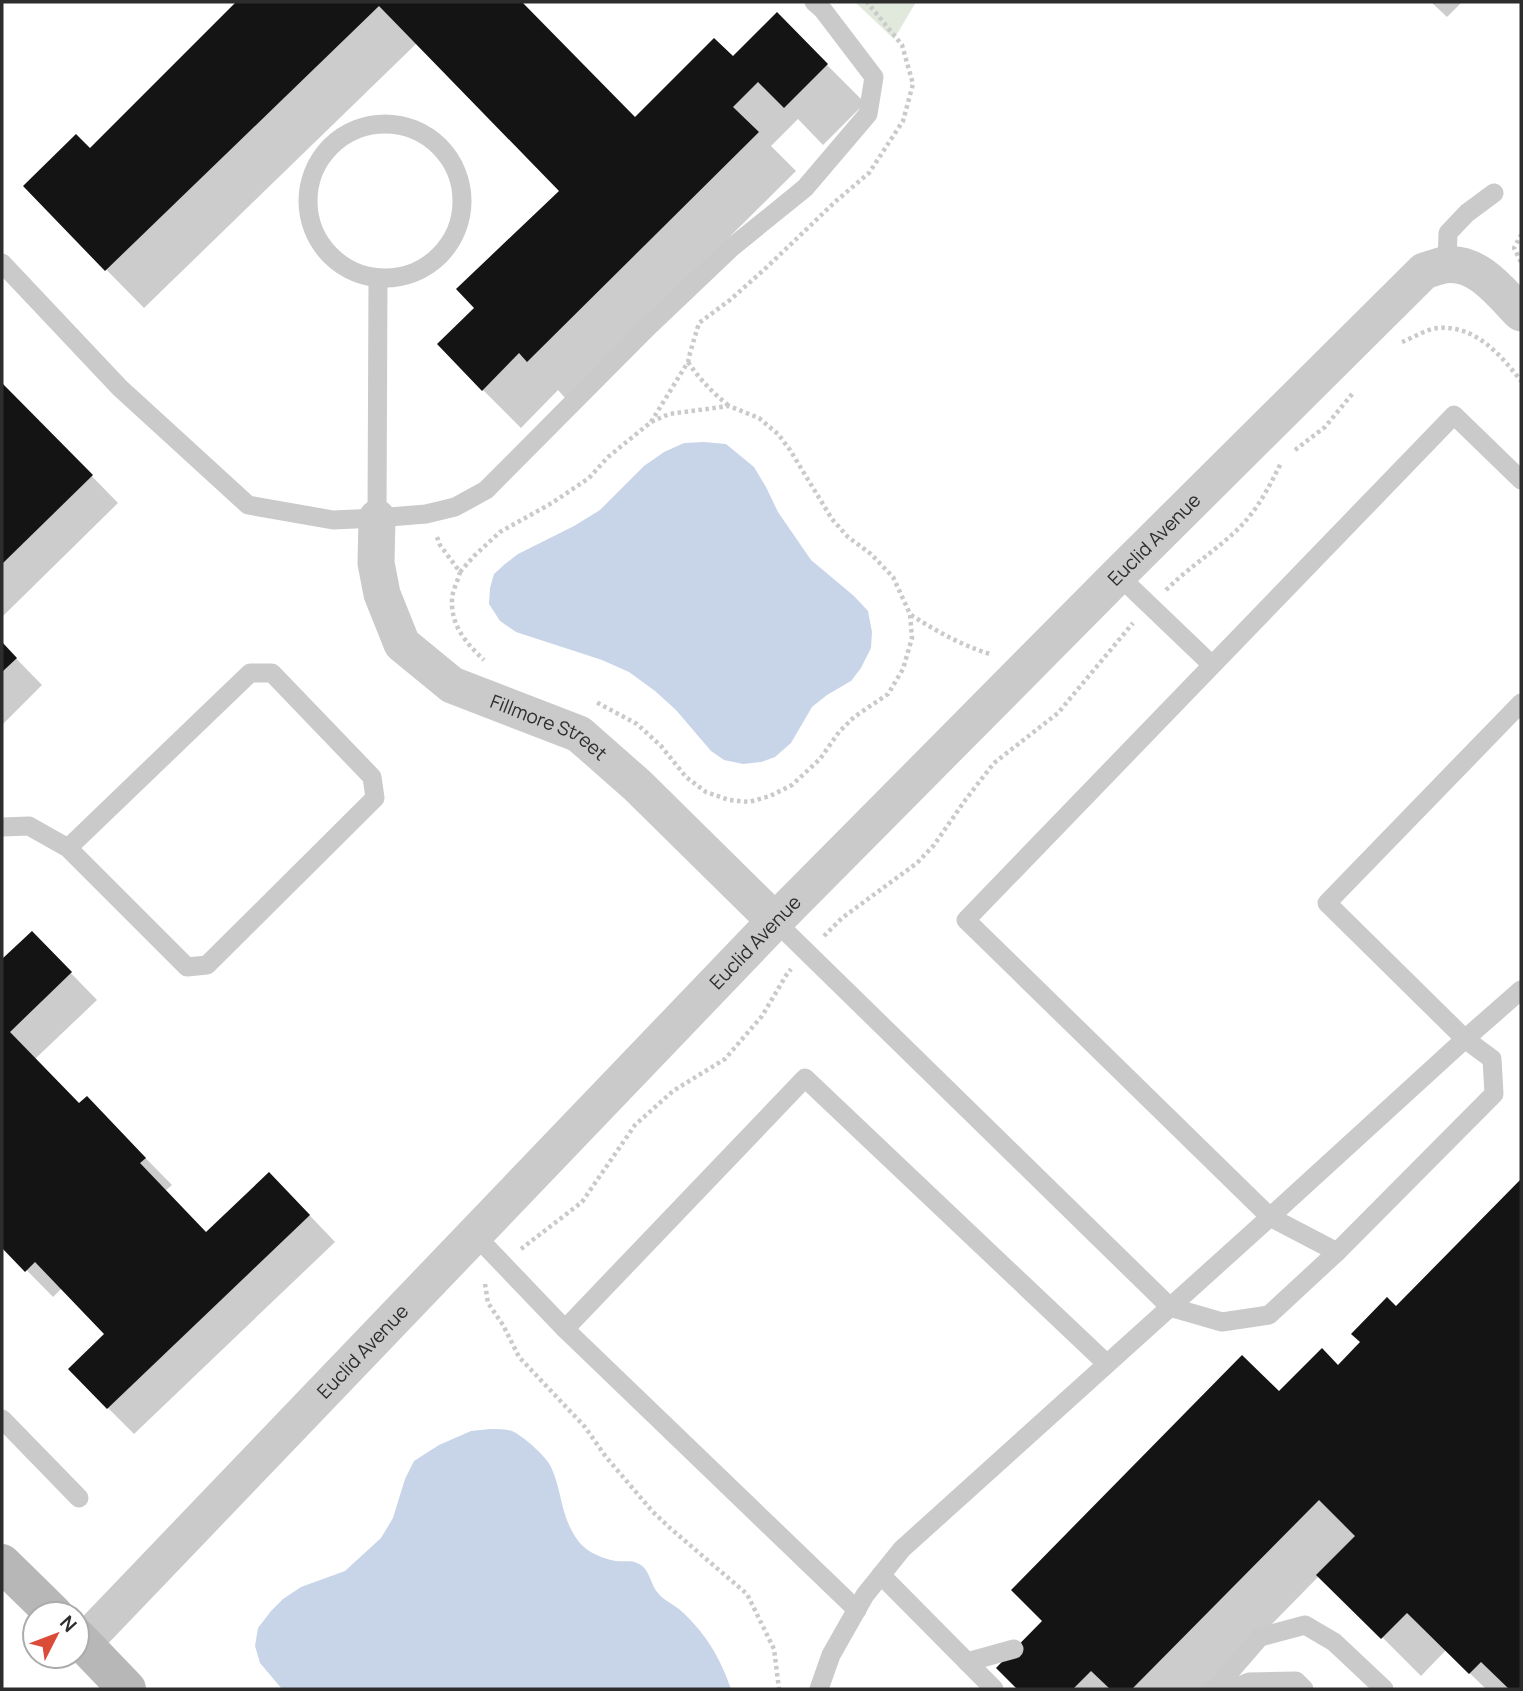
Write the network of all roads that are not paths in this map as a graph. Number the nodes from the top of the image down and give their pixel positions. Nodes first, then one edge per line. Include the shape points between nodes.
1 (814, 2) edge
2 (1494, 193) dead end
3 (2, 263) edge
4 (1447, 264) junction
5 (379, 278) junction
6 (1521, 313) edge
7 (1521, 480) edge
8 (377, 518) junction
9 (1118, 575) junction
10 (1212, 665) junction
11 (1521, 703) edge
12 (2, 827) edge
13 (68, 848) junction
14 (775, 922) junction
15 (1521, 990) edge
16 (1465, 1039) junction
17 (1270, 1217) junction
18 (475, 1235) junction
19 (1337, 1252) junction
20 (1170, 1307) junction
21 (565, 1329) junction
22 (1107, 1364) junction
23 (2, 1419) edge
24 (79, 1498) dead end
25 (2, 1563) edge
26 (881, 1574) junction
27 (40, 1600) edge
28 (857, 1610) junction
29 (91, 1629) edge
30 (1014, 1649) dead end
31 (91, 1651) edge
32 (967, 1662) junction
33 (127, 1689) edge
34 (819, 1689) edge
35 (994, 1689) edge
36 (1215, 1689) edge
37 (1232, 1689) edge
38 (1304, 1689) edge
39 (1384, 1689) edge

1 - 8 lane via 874,77 868,114 805,188 648,327 486,490 455,507
2 - 4 lane via 1448,233
3 - 8 lane via 120,387 248,505 332,520
4 - 6 street via 1468,267
4 - 9 street, Euclid Avenue via 1424,271
5 - 5 lane via 405,276 429,265 448,247 459,223 462,197 456,171 441,149 421,133 396,125 371,125 348,133 328,148 314,169 308,193 309,217 326,250 355,272
5 - 8 lane
7 - 10 lane via 1454,415
8 - 14 street, Fillmore Street via 376,563 382,594 402,644 452,685 579,734
9 - 10 lane
9 - 14 street, Euclid Avenue
10 - 17 lane via 966,920
11 - 16 lane via 1327,903
12 - 13 lane via 29,826
13 - 13 lane via 250,673 272,673 372,777 375,798 207,965 187,967
14 - 18 street, Euclid Avenue
14 - 20 lane
15 - 16 lane
16 - 17 lane
16 - 19 lane via 1492,1059 1494,1094
17 - 19 lane
17 - 20 lane
18 - 21 lane
18 - 29 street, Euclid Avenue
19 - 20 lane via 1269,1315 1223,1322
20 - 22 lane
21 - 22 lane via 805,1078
21 - 28 lane
22 - 26 lane via 902,1549
23 - 24 lane
25 - 27 street
26 - 28 lane
26 - 32 lane
28 - 34 lane via 831,1655
30 - 32 lane
31 - 33 street
32 - 35 lane
36 - 39 lane via 1260,1637 1304,1625 1334,1642
37 - 38 lane via 1249,1682 1296,1681

